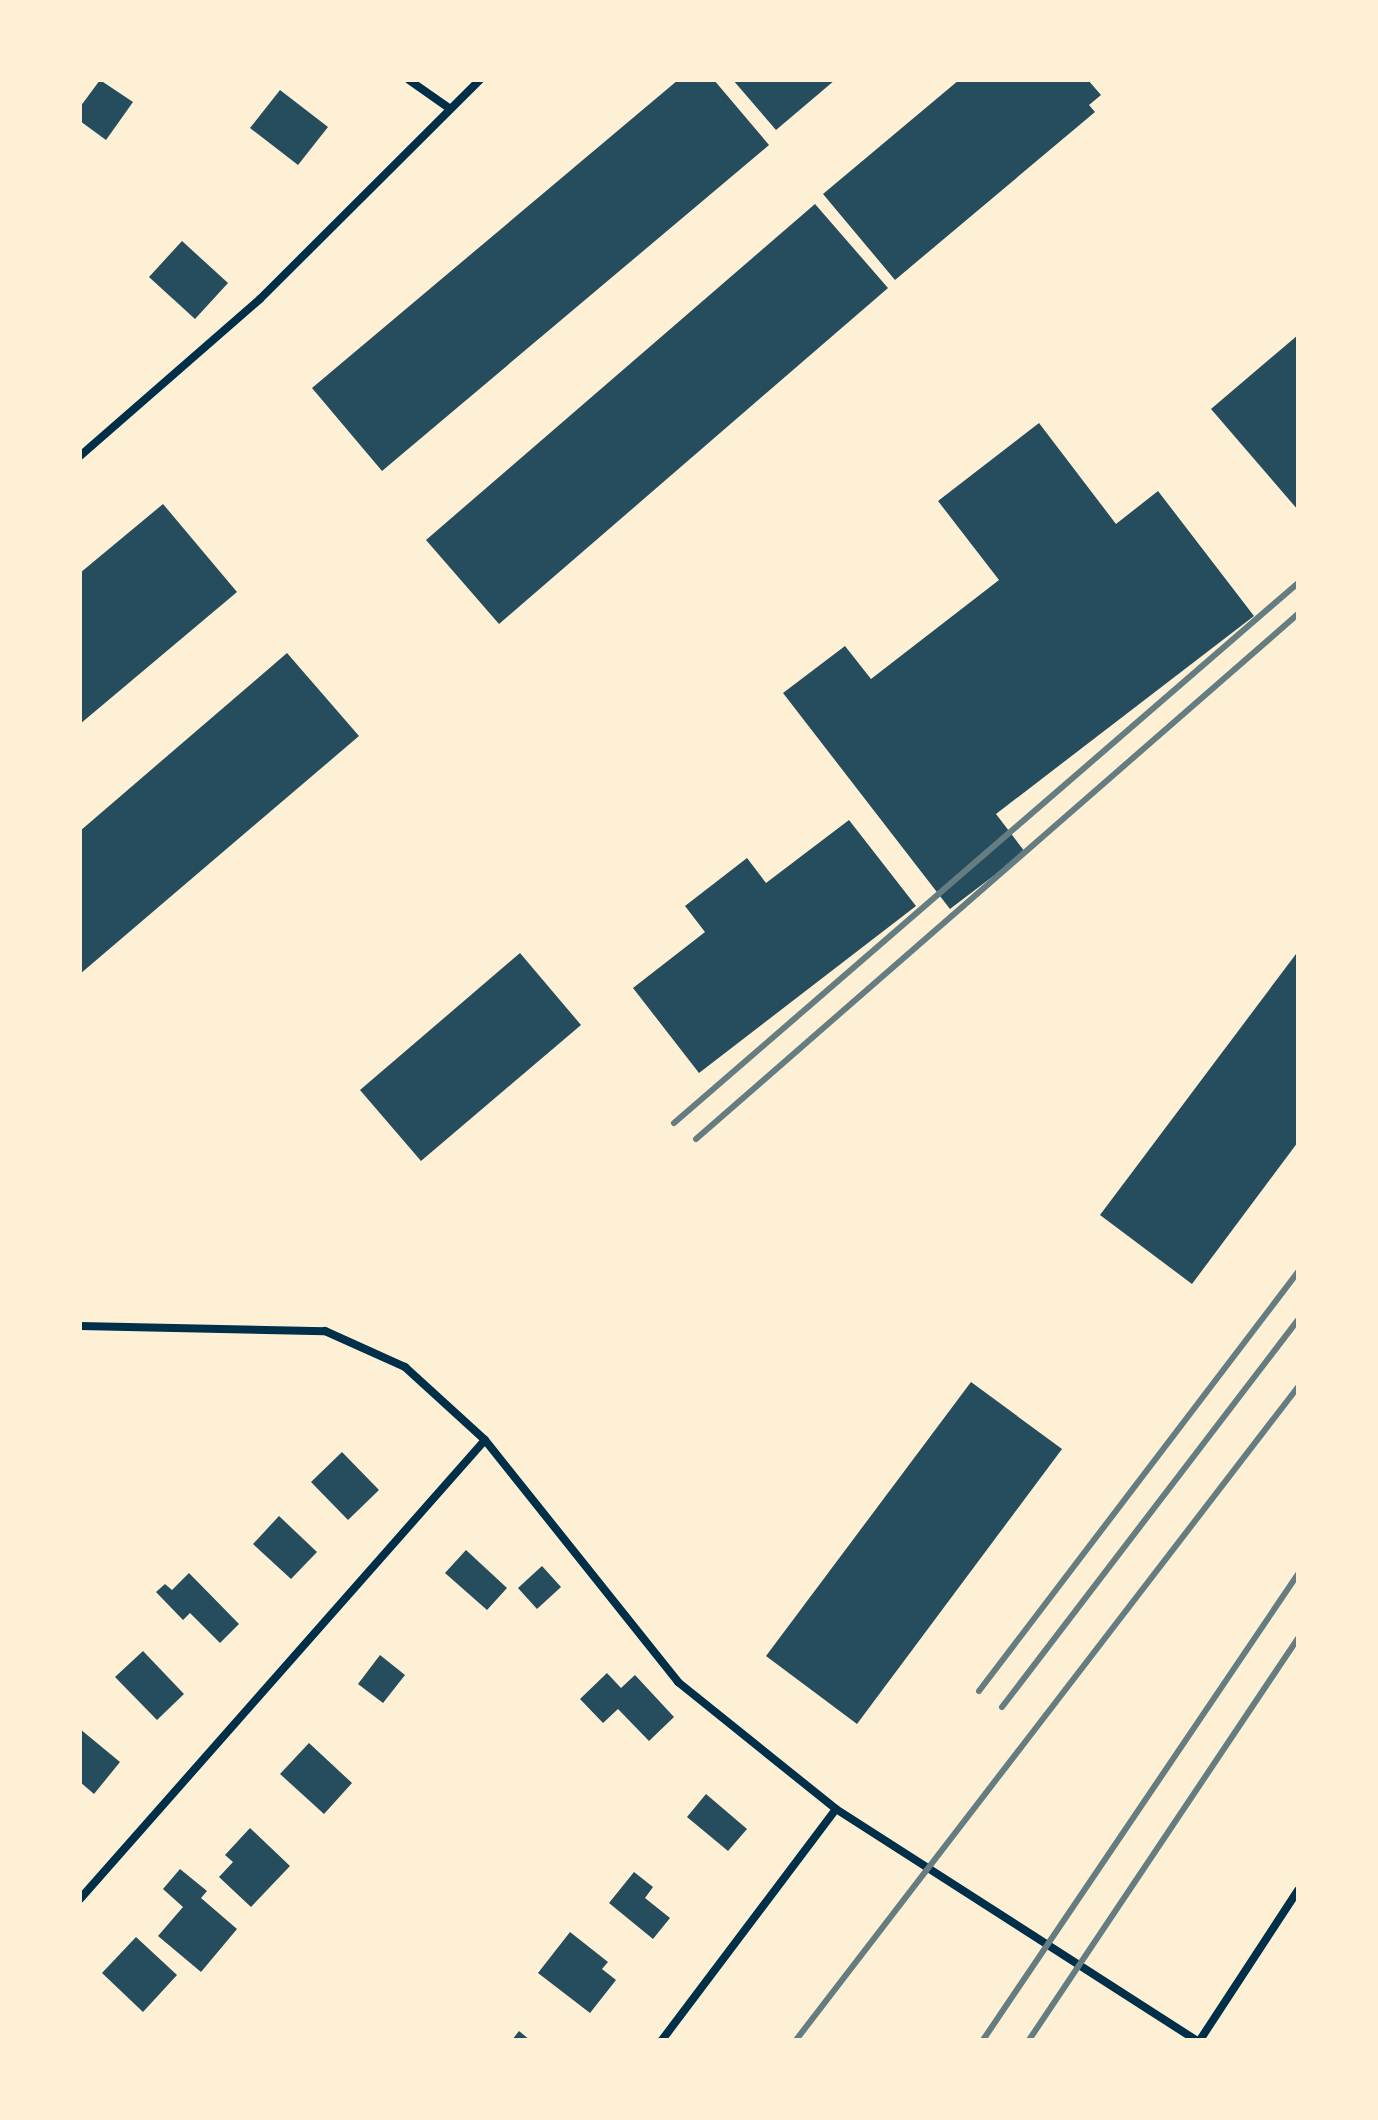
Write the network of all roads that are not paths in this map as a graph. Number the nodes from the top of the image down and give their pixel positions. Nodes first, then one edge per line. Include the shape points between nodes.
1 (409, 80) edge
2 (480, 80) edge
3 (449, 108) junction
4 (80, 456) edge
5 (80, 1326) edge
6 (485, 1440) junction
7 (836, 1809) junction
8 (1298, 1890) edge
9 (80, 1899) edge
10 (662, 2040) edge
11 (1198, 2040) edge

1 - 3 street
2 - 3 street
3 - 4 street via 260,299
5 - 6 street via 325,1331 405,1367
6 - 7 street via 678,1682
6 - 9 street
7 - 10 street
7 - 11 street
8 - 11 street

